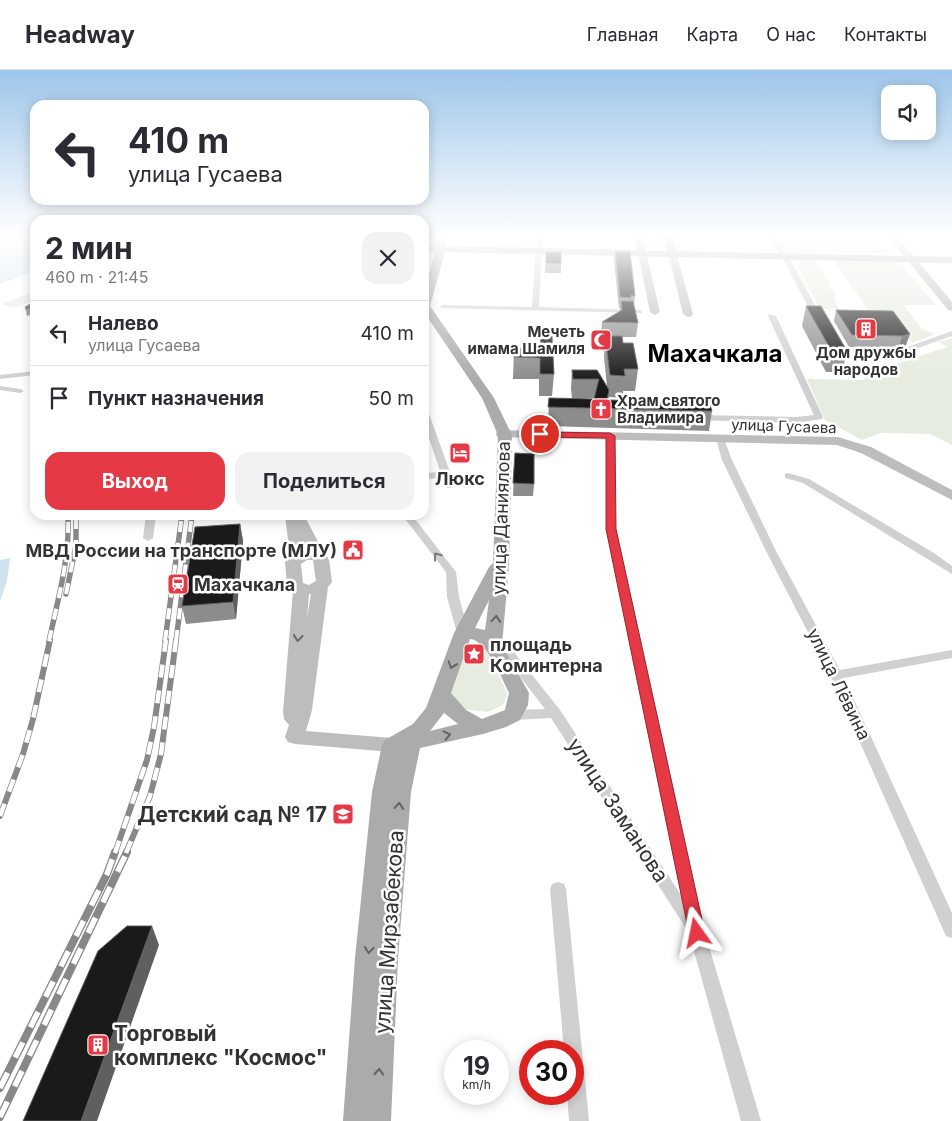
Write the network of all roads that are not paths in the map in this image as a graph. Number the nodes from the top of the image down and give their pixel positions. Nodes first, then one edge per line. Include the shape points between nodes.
1 (537, 283) edge
2 (649, 283) edge
3 (680, 283) edge
4 (799, 283) edge
5 (932, 283) edge
6 (948, 300) edge
7 (443, 306) dead end
8 (535, 308) junction
9 (952, 308) edge
10 (429, 312) edge
11 (640, 312) dead end
12 (654, 312) dead end
13 (688, 314) dead end
14 (429, 315) edge
15 (772, 316) dead end
16 (817, 316) edge
17 (952, 333) edge
18 (860, 353) dead end
19 (30, 374) edge
20 (0, 377) edge
21 (0, 388) edge
22 (20, 391) dead end
23 (686, 417) edge
24 (429, 425) edge
25 (503, 434) junction
26 (610, 436) junction
27 (720, 439) junction
28 (446, 473) junction
29 (788, 476) dead end
30 (429, 477) edge
31 (450, 486) dead end
32 (952, 497) edge
33 (150, 520) edge
34 (293, 520) edge
35 (299, 520) edge
36 (411, 520) edge
37 (148, 538) dead end
38 (317, 556) junction
39 (298, 558) junction
40 (952, 571) edge
41 (320, 586) junction
42 (302, 589) junction
43 (463, 633) junction
44 (493, 645) junction
45 (952, 654) edge
46 (836, 675) junction
47 (442, 695) junction
48 (555, 712) junction
49 (513, 715) junction
50 (483, 727) junction
51 (295, 736) junction
52 (402, 744) junction
53 (558, 889) dead end
54 (952, 931) edge
55 (697, 933) junction
56 (358, 1121) edge
57 (376, 1121) edge
58 (579, 1121) edge
59 (751, 1121) edge

1 - 8 street
2 - 12 street
3 - 13 street
4 - 16 street
5 - 6 street
6 - 9 street
7 - 8 street
8 - 11 street
10 - 25 main road, улица Даниялова via 488,398
14 - 25 main road, улица Даниялова via 460,356
15 - 23 street via 818,417 796,420
17 - 18 street via 898,353
19 - 20 street
21 - 22 street
24 - 28 street
25 - 26 street, улица Гусаева
25 - 43 main road, улица Даниялова via 498,566
44 -> 25 main road, улица Даниялова via 501,565
26 - 27 street, улица Гусаева
26 - 55 street, улица Заманова via 611,529
27 - 32 street, улица Гусаева via 832,441 854,447
27 - 32 street, улица Гусаева via 846,442
27 - 46 street, улица Лёвина via 771,551
28 - 30 street
28 - 31 street
29 - 40 street via 806,481
33 - 37 street
34 - 39 street
35 - 38 street
43 -> 36 street via 450,572
38 - 39 street via 311,554
38 - 41 street via 321,559 324,582
39 - 42 street via 293,562 295,584
41 - 42 street
41 - 51 street via 303,710
42 -> 51 street via 292,712
43 - 44 main road via 479,634
43 -> 47 main road, улица Даниялова
44 - 48 street, улица Заманова via 505,649
44 - 49 main road via 519,693
45 - 46 street
46 - 54 street, улица Лёвина
47 - 50 main road via 462,720
47 - 52 main road, улица Даниялова via 420,729
48 - 49 street
48 - 55 street, улица Заманова
49 - 50 main road
52 -> 50 main road
51 - 52 street
52 -> 56 main road, улица Мирзабекова via 384,792 368,958
57 -> 52 main road, улица Мирзабекова
53 - 58 street
55 - 59 street, улица Заманова

